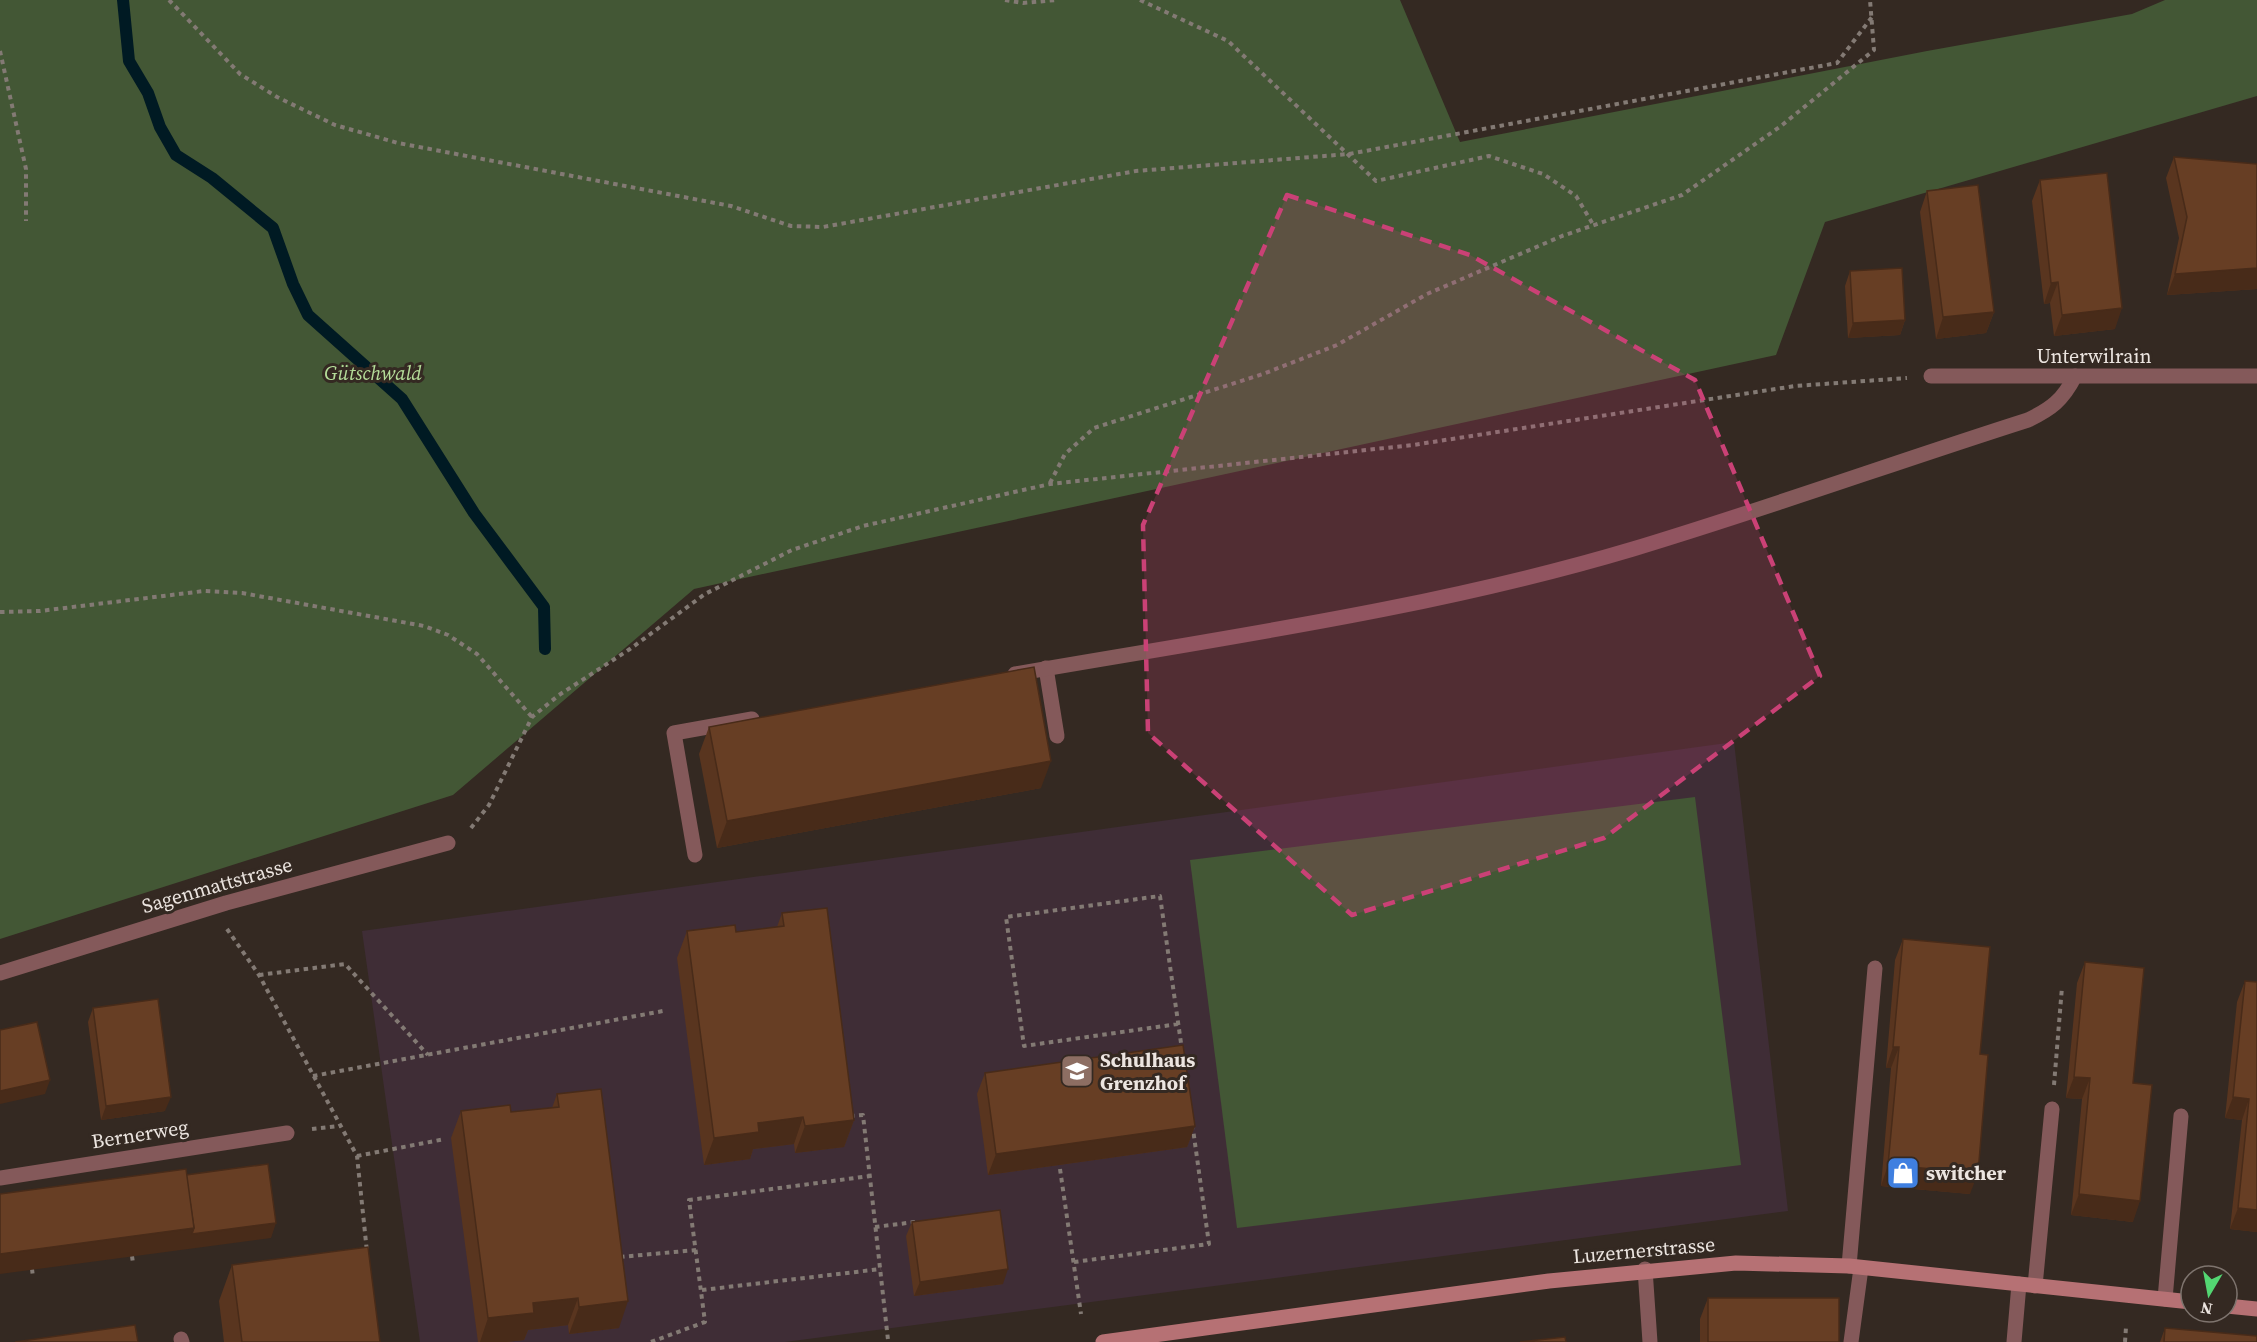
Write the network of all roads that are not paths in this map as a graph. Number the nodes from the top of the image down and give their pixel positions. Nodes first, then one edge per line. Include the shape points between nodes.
1 (1931, 376) road end
2 (2075, 376) junction
3 (2257, 376) edge
4 (1046, 668) junction
5 (1000, 676) edge
6 (767, 717) edge
7 (1057, 736) dead end
8 (448, 843) road end
9 (695, 855) dead end
10 (1875, 968) dead end
11 (0, 973) edge
12 (2052, 1109) road end
13 (2181, 1116) dead end
14 (287, 1132) dead end
15 (0, 1178) edge
16 (1855, 1267) junction
17 (1645, 1269) junction
18 (2019, 1284) junction
19 (2035, 1286) junction
20 (2165, 1299) junction
21 (2179, 1301) edge
22 (2239, 1307) edge
23 (2257, 1309) edge
24 (1103, 1342) edge
25 (1650, 1342) edge
26 (1851, 1342) edge
27 (2014, 1342) edge

1 - 2 street, Unterwilrain
2 - 3 street, Unterwilrain
2 - 4 street via 2061,400 2028,420 1632,549 1367,612
4 - 5 street
4 - 7 street
6 - 9 street via 674,733
8 - 11 street, Sagenmattstrasse via 211,908
10 - 16 street
12 - 19 street
13 - 20 street
14 - 15 street, Bernerweg
16 - 17 main road, Luzernerstrasse via 1736,1263
16 - 18 main road, Luzernerstrasse
16 - 26 street
17 - 24 main road, Luzernerstrasse
17 - 25 street
18 - 19 main road, Luzernerstrasse
18 - 27 street
19 - 20 main road, Luzernerstrasse
20 - 21 main road, Luzernerstrasse
22 - 23 main road

